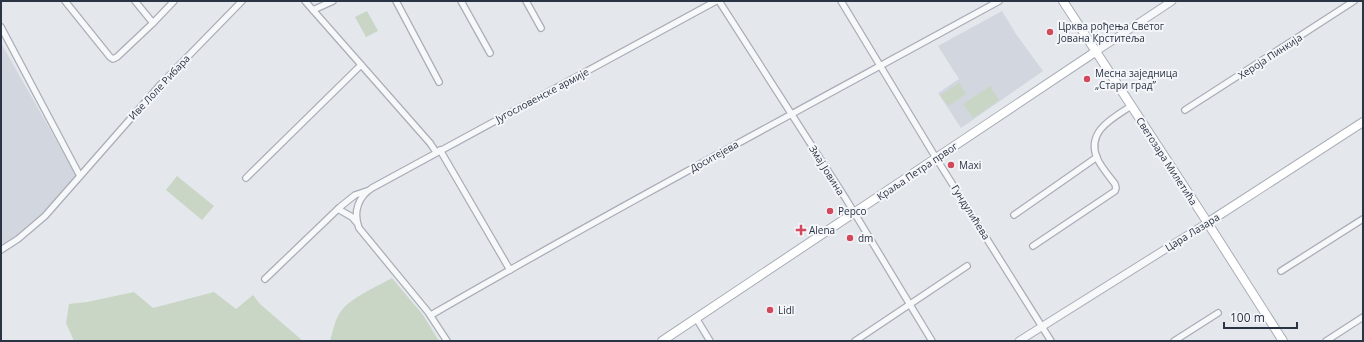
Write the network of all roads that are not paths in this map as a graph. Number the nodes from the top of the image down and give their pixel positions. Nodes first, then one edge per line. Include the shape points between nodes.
1 (65, 1) edge
2 (135, 1) edge
3 (174, 1) edge
4 (242, 1) edge
5 (305, 1) edge
6 (333, 1) edge
7 (396, 1) edge
8 (461, 1) edge
9 (526, 1) edge
10 (718, 1) edge
11 (841, 1) edge
12 (999, 1) edge
13 (1063, 1) edge
14 (1172, 1) edge
15 (1354, 1) edge
16 (313, 10) junction
17 (153, 23) junction
18 (1, 27) edge
19 (541, 28) dead end
20 (1095, 52) junction
21 (490, 53) dead end
22 (361, 65) junction
23 (880, 65) junction
24 (439, 82) dead end
25 (1131, 106) junction
26 (1185, 110) dead end
27 (792, 113) junction
28 (1363, 122) edge
29 (438, 151) junction
30 (1097, 157) junction
31 (936, 158) junction
32 (80, 176) junction
33 (246, 178) dead end
34 (367, 191) junction
35 (338, 209) junction
36 (854, 213) junction
37 (1014, 215) dead end
38 (1363, 220) edge
39 (357, 223) junction
40 (1207, 223) junction
41 (1033, 246) dead end
42 (1, 250) edge
43 (967, 266) dead end
44 (510, 270) junction
45 (1281, 271) dead end
46 (265, 279) dead end
47 (909, 304) junction
48 (1218, 313) dead end
49 (431, 316) junction
50 (1363, 317) edge
51 (696, 318) junction
52 (1042, 326) junction
53 (447, 341) edge
54 (662, 341) edge
55 (710, 341) edge
56 (854, 341) edge
57 (932, 341) edge
58 (1019, 341) edge
59 (1051, 341) edge
60 (1174, 341) edge
61 (1283, 341) edge
62 (1326, 341) edge

1 - 17 street via 113,59
2 - 17 street
3 - 17 street
4 - 32 street, Иве Лоле Рибара via 161,84
5 - 16 street
6 - 16 street
7 - 24 street
8 - 21 street
9 - 19 street
10 - 27 street, Змај Јовина
10 - 29 street, Југословенске армије
11 - 23 street, Гундулићева
12 - 23 street, Доситејева
13 - 20 main road, Светозара Милетића
14 - 20 street, Краља Петра првог
15 - 26 street, Хероја Пинкија
16 - 22 street
18 - 32 street
20 - 25 main road, Светозара Милетића
20 - 31 main road, Краља Петра првог
22 - 29 street
22 - 33 street
23 - 27 street, Доситејева
23 - 31 street, Гундулићева
25 - 30 street via 1100,129 1095,143
25 - 40 main road, Светозара Милетића
27 - 36 street, Змај Јовина
27 - 44 street, Доситејева
28 - 40 main road, Цара Лазара
29 - 34 street, Југословенске армије
29 - 44 street
30 - 37 street
30 - 41 street via 1115,184 1115,191
31 - 36 main road, Краља Петра првог
31 - 52 street, Гундулићева
32 - 42 street, Иве Лоле Рибара via 38,223
34 - 35 street, Југословенске армије via 355,195
34 - 39 street, Југословенске армије via 360,199 356,210
35 - 39 street
35 - 46 street, Југословенске армије
36 - 47 street, Змај Јовина
36 - 51 main road, Краља Петра првог
38 - 45 street
39 - 49 street
40 - 52 street, Цара Лазара
40 - 61 main road, Светозара Милетића
43 - 47 street
44 - 49 street, Доситејева
47 - 56 street
47 - 57 street, Змај Јовина
48 - 60 street
49 - 53 street
50 - 62 street
51 - 54 main road, Краља Петра првог
51 - 55 street
52 - 58 street, Цара Лазара
52 - 59 street, Гундулићева

